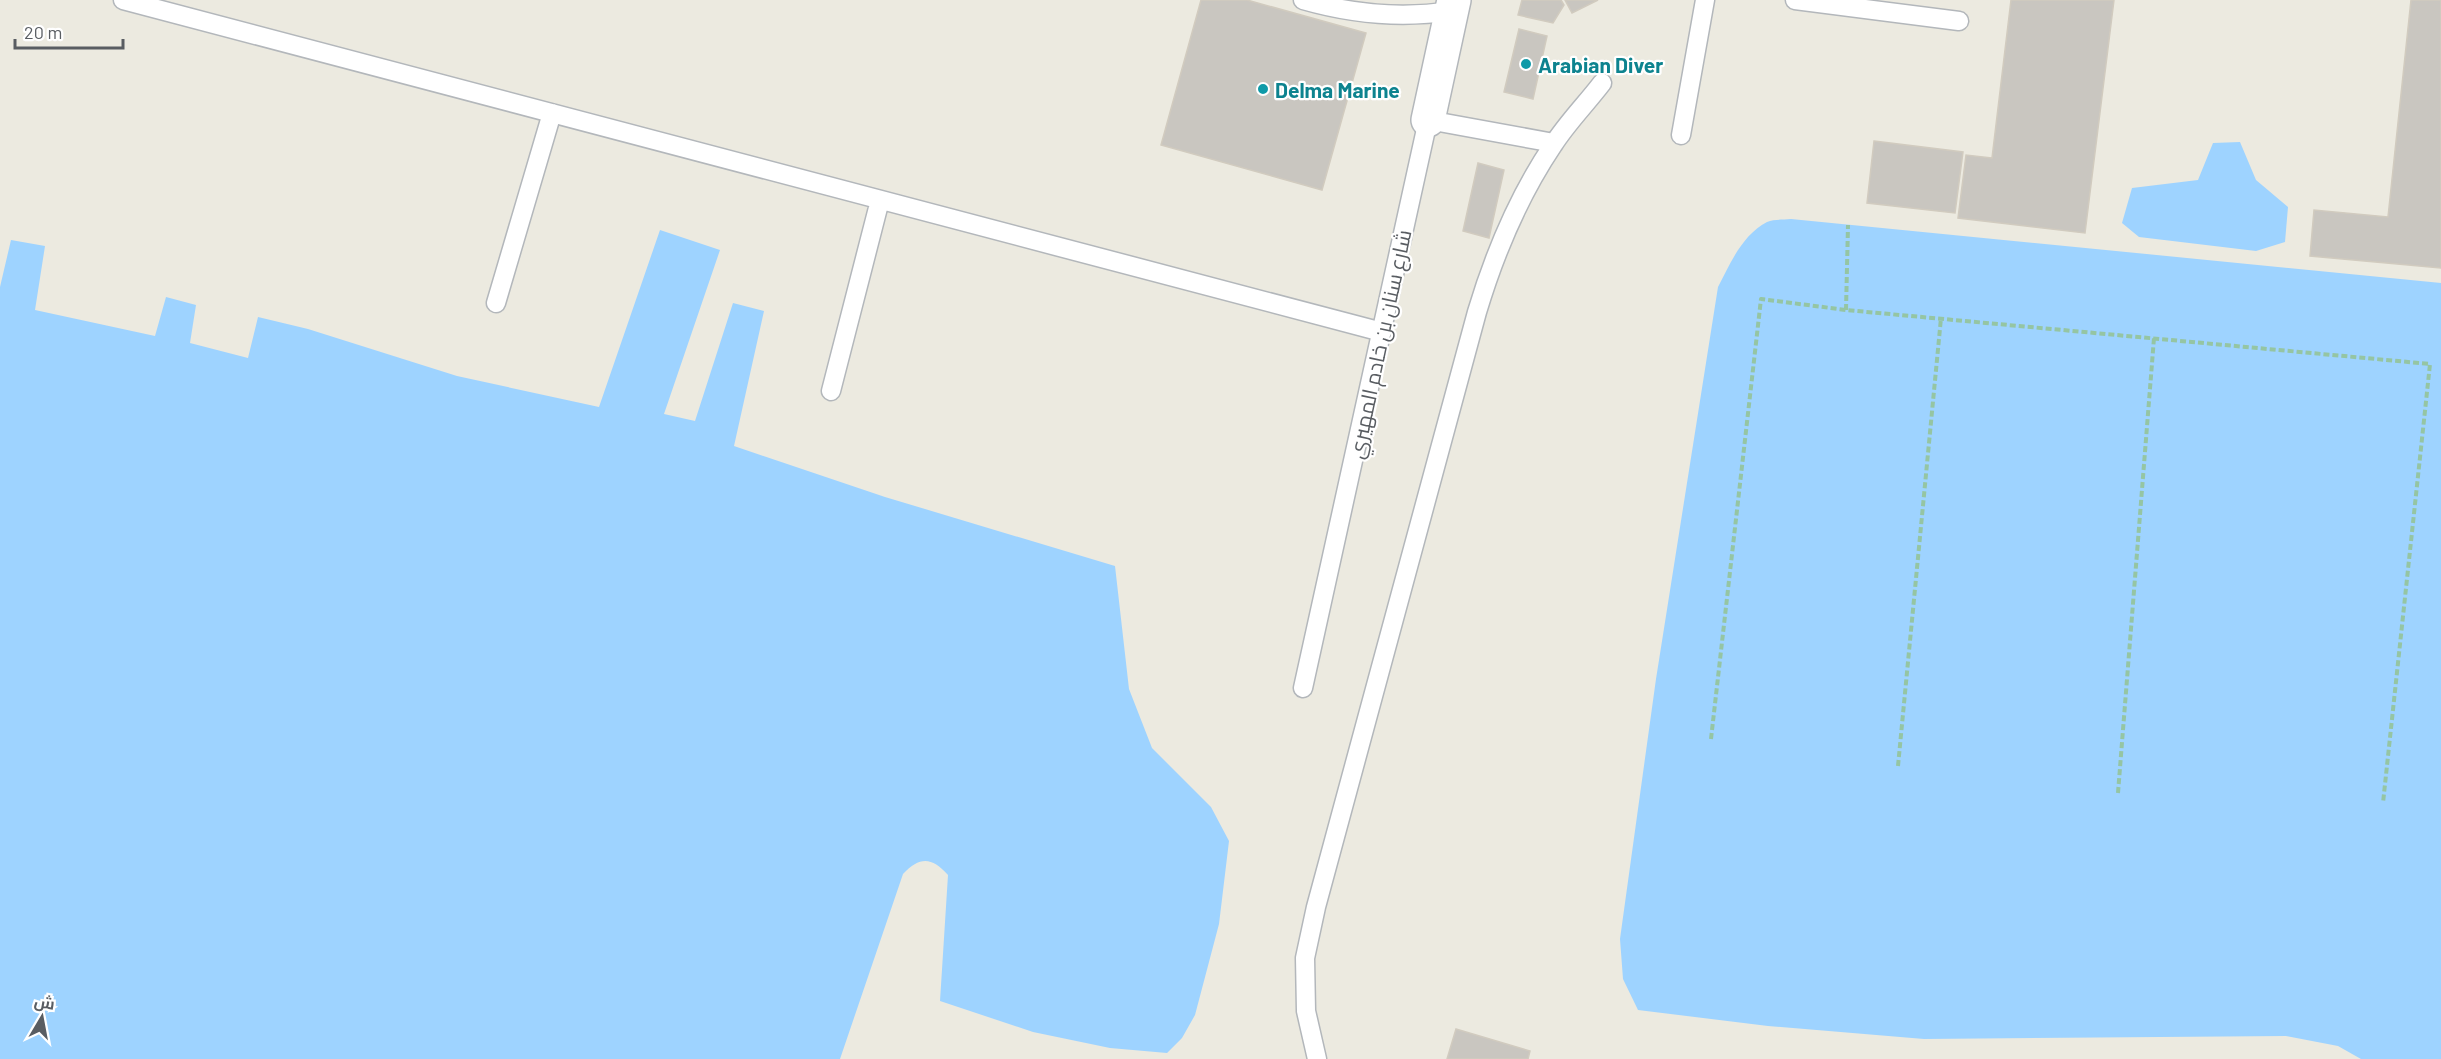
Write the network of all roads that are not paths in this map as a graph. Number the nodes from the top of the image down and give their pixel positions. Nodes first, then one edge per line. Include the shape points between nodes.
1 (123, 0) edge
2 (1303, 0) edge
3 (1705, 0) edge
4 (1796, 0) edge
5 (1453, 5) edge
6 (1959, 21) dead end
7 (1602, 83) dead end
8 (552, 113) junction
9 (1428, 120) junction
10 (1682, 135) dead end
11 (1554, 143) junction
12 (880, 200) junction
13 (496, 303) dead end
14 (1382, 332) junction
15 (831, 391) dead end
16 (1303, 688) dead end
17 (1317, 1059) edge

1 - 8 lane
2 - 5 lane via 1371,15 1407,16
3 - 10 lane
4 - 6 lane
5 - 9 street, شارع سنان بن خادم المهيري
7 - 11 lane
8 - 12 lane
8 - 13 lane
9 - 11 lane
9 - 14 lane, شارع سنان بن خادم المهيري
11 - 17 lane via 1516,207 1488,276 1316,907 1305,958 1306,1011
12 - 14 lane
12 - 15 lane
14 - 16 lane, شارع سنان بن خادم المهيري

